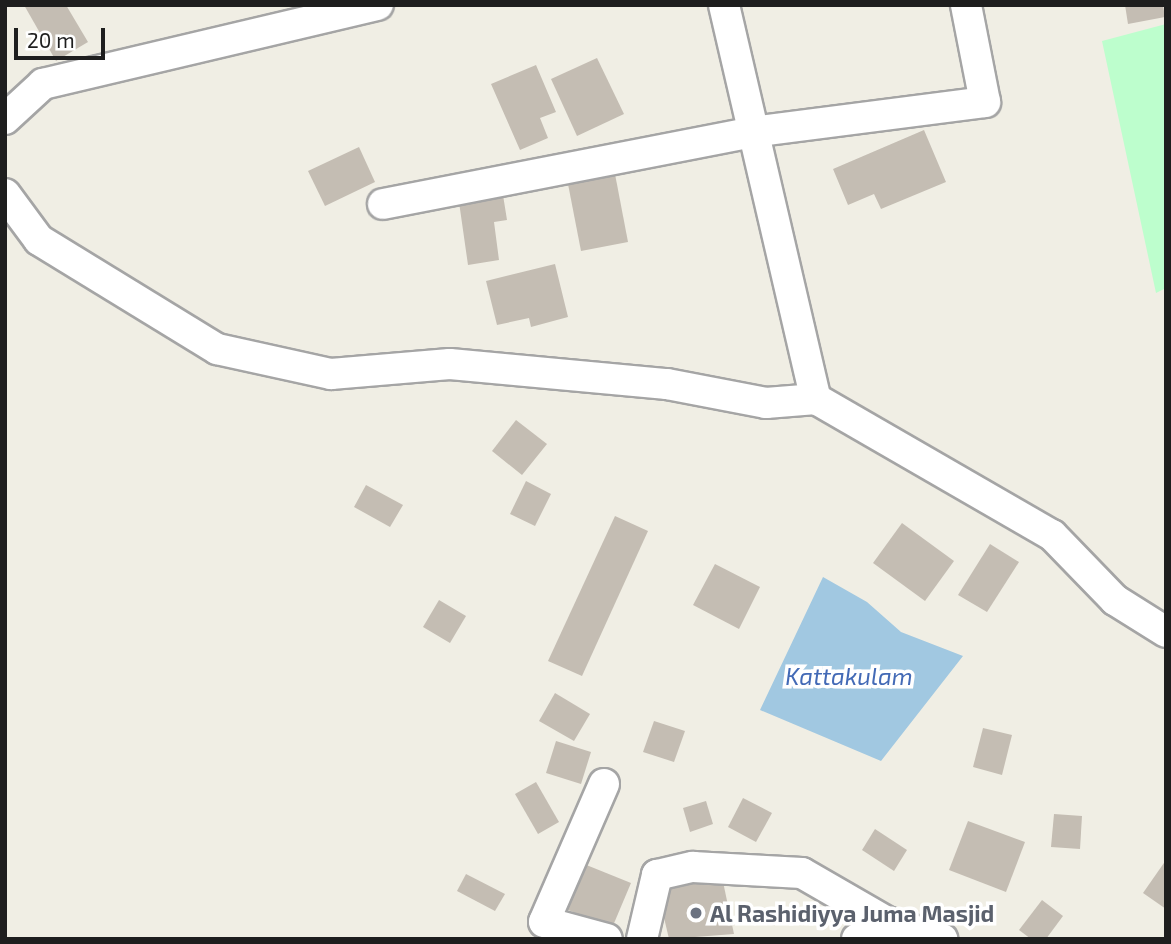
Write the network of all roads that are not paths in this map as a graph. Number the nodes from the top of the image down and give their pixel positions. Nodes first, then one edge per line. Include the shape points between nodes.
1 (378, 5) edge
2 (724, 5) edge
3 (966, 5) edge
4 (5, 119) edge
5 (752, 132) junction
6 (5, 194) edge
7 (383, 204) dead end
8 (816, 399) junction
9 (1166, 632) edge
10 (604, 784) dead end
11 (887, 922) junction
12 (607, 939) edge
13 (642, 939) edge
14 (857, 939) edge
15 (942, 939) edge

1 - 4 street via 43,84
2 - 5 street
3 - 5 street via 985,102
5 - 7 street
5 - 8 street
6 - 8 street via 38,240 217,349 331,374 450,364 629,380 766,403
8 - 9 street via 1052,535 1115,600
10 - 12 street via 544,922
11 - 13 street via 802,873 693,867 657,874
11 - 14 street
11 - 15 street

